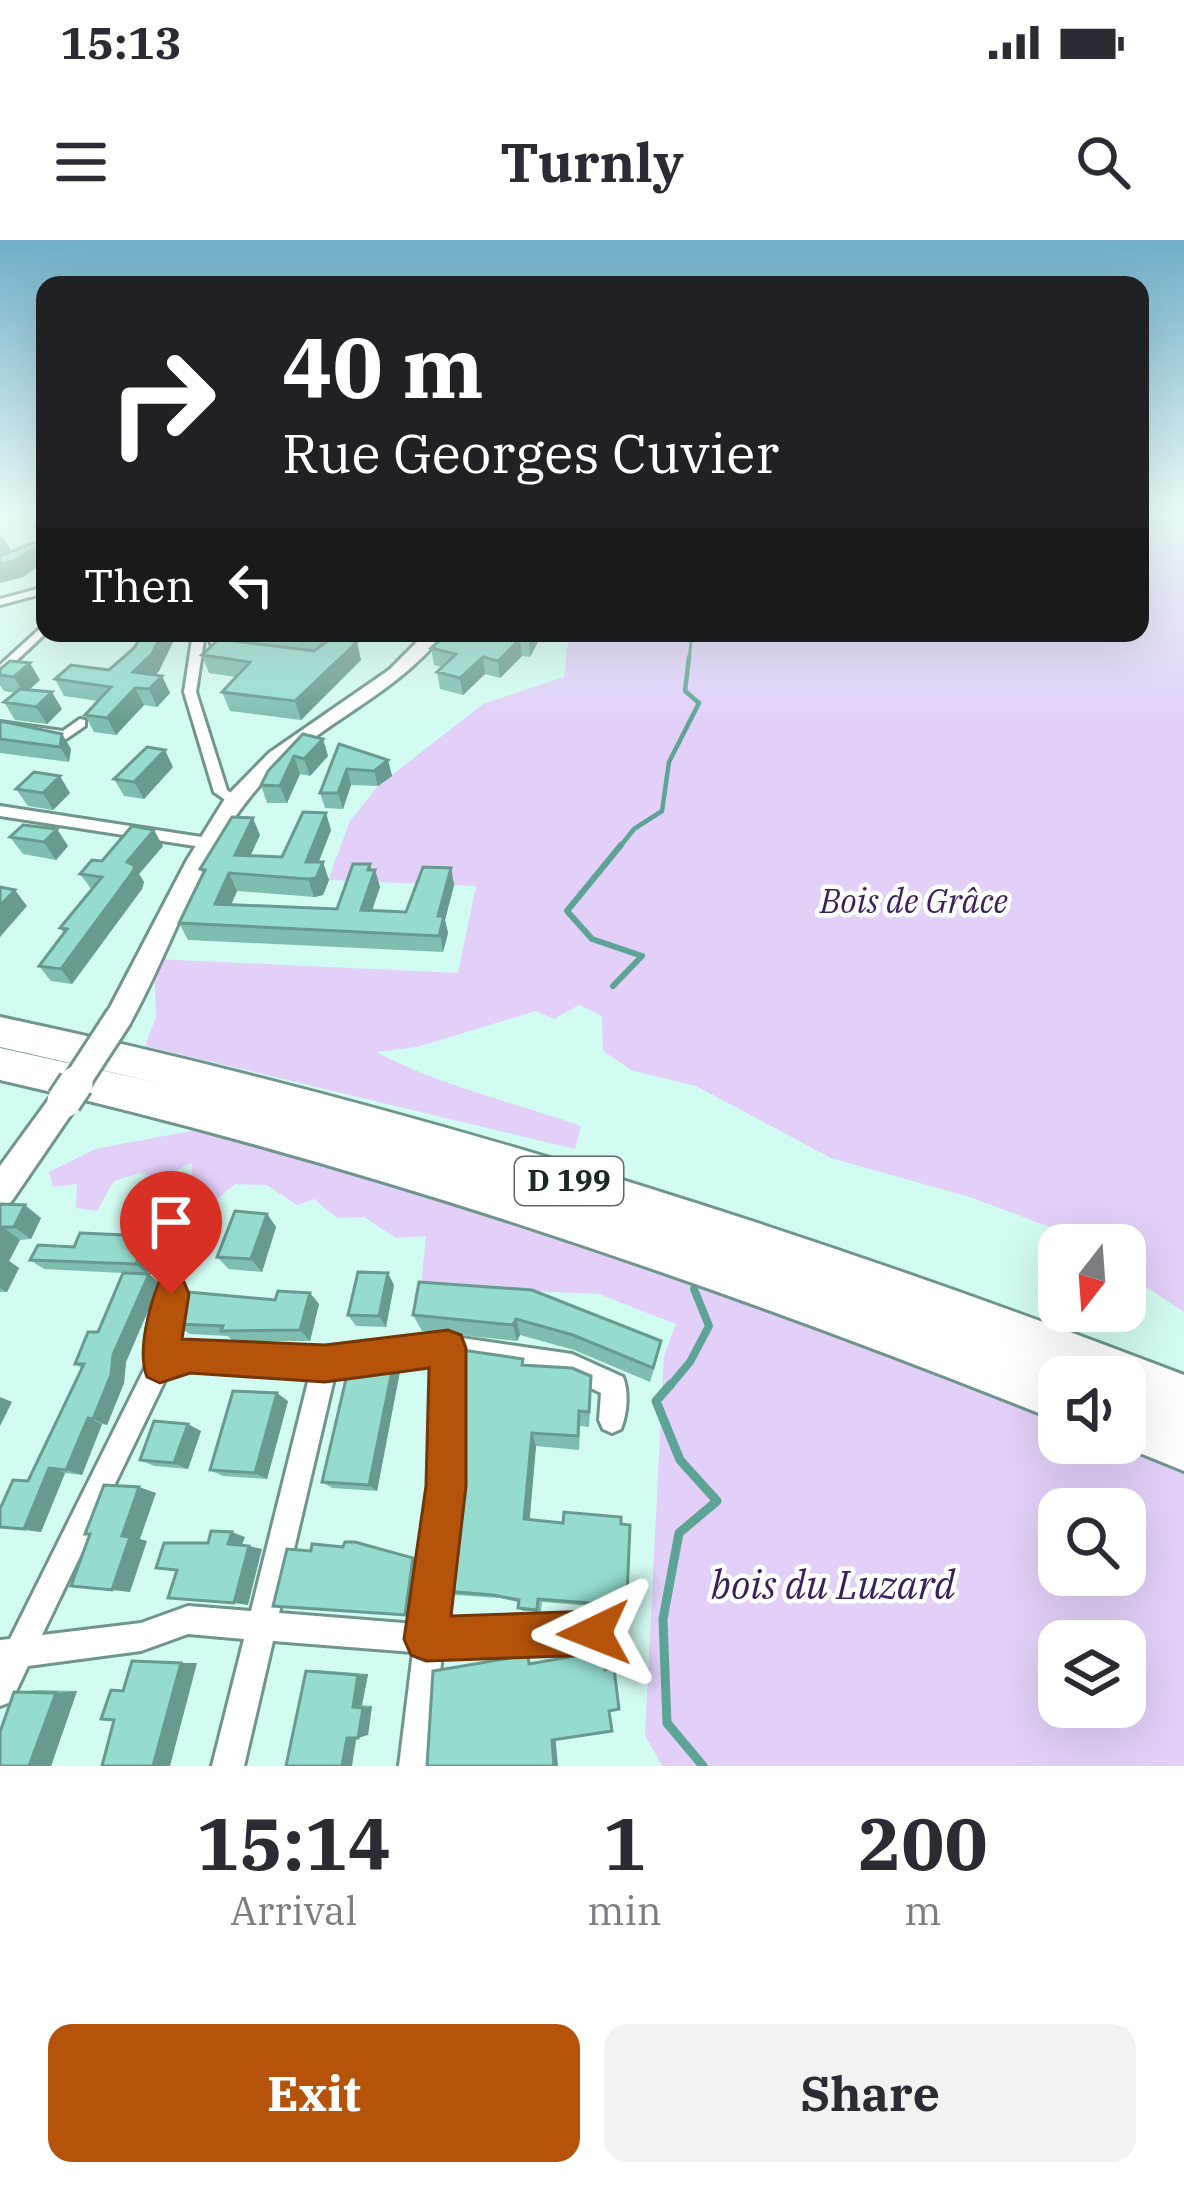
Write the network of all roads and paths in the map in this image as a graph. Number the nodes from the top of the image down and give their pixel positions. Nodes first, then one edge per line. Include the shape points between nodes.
1 (36, 592) edge
2 (0, 602) edge
3 (36, 636) edge
4 (197, 642) edge
5 (216, 642) edge
6 (426, 642) edge
7 (250, 651) edge
8 (0, 672) edge
9 (80, 723) edge
10 (0, 726) edge
11 (233, 801) junction
12 (0, 811) edge
13 (208, 843) junction
14 (0, 1032) edge
15 (0, 1064) edge
16 (0, 1192) edge
17 (171, 1294) edge
18 (448, 1348) junction
19 (1068, 1356) edge
20 (325, 1363) junction
21 (160, 1364) junction
22 (1146, 1385) edge
23 (1038, 1388) edge
24 (1184, 1400) edge
25 (612, 1420) dead end
26 (1146, 1430) edge
27 (1184, 1445) edge
28 (264, 1625) junction
29 (594, 1633) dead end
30 (426, 1639) junction
31 (8, 1654) edge
32 (0, 1691) edge
33 (228, 1766) edge
34 (415, 1766) edge

1 - 2 street
3 - 8 street
4 - 11 street via 192,699 221,793
5 - 7 street
6 - 11 main road via 395,674 268,764
9 - 10 street via 66,735
11 - 13 main road
12 - 13 street
13 - 16 main road, bridge via 156,956
14 - 19 highway, D 199 via 248,1088 465,1149 739,1235
15 - 23 highway, D 199 via 488,1192 728,1271
17 - 21 street
18 - 20 street
18 - 25 street via 572,1366 614,1386
18 - 30 street via 446,1486
20 - 21 street via 190,1355
20 - 28 street
21 - 31 street
22 - 24 highway, D 199
26 - 27 highway
28 - 30 street
28 - 31 street via 188,1620 141,1637
28 - 33 street
29 - 30 street
30 - 34 street
31 - 32 street

